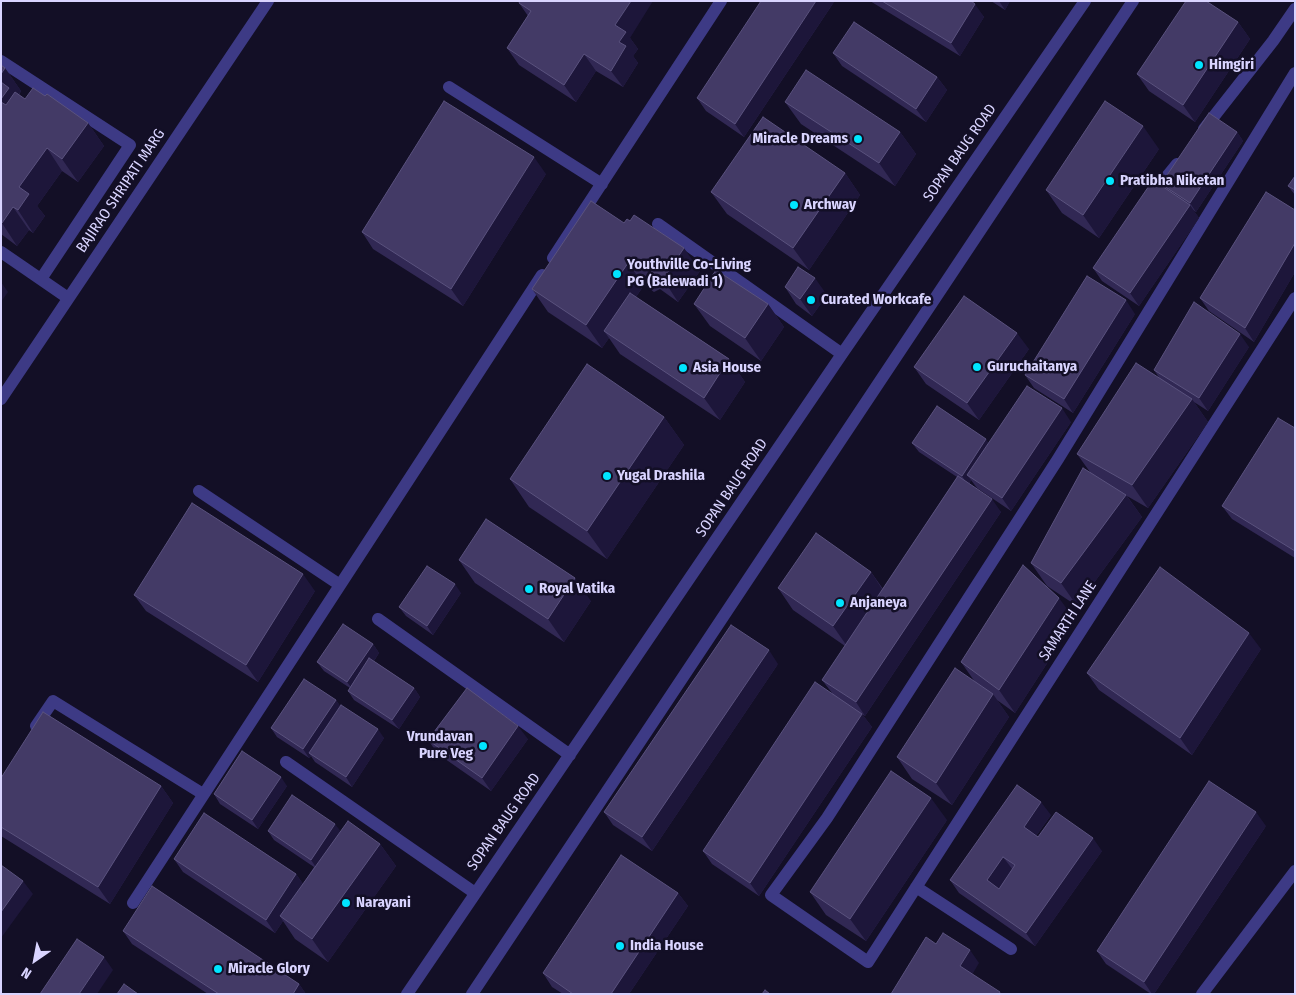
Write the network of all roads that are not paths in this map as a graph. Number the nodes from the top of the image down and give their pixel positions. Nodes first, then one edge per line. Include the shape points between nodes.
1 (268, 1) edge
2 (722, 1) edge
3 (1085, 1) edge
4 (1133, 1) edge
5 (1295, 9) edge
6 (1, 61) edge
7 (1295, 73) edge
8 (448, 86) dead end
9 (1194, 142) edge
10 (1182, 157) edge
11 (602, 184) junction
12 (1140, 211) edge
13 (658, 224) dead end
14 (1, 252) edge
15 (41, 279) junction
16 (68, 298) junction
17 (1295, 298) edge
18 (842, 354) junction
19 (1, 399) edge
20 (198, 492) dead end
21 (340, 585) junction
22 (378, 619) dead end
23 (27, 740) edge
24 (570, 755) junction
25 (286, 762) dead end
26 (203, 794) junction
27 (1295, 871) edge
28 (916, 888) junction
29 (475, 892) junction
30 (132, 903) dead end
31 (1012, 949) dead end
32 (407, 994) edge
33 (472, 994) edge
34 (1202, 994) edge

1 - 16 street, BAJIRAO SHRIPATI MARG
2 - 11 street
3 - 18 street, SOPAN BAUG ROAD
4 - 33 street
5 - 9 street
6 - 15 street via 130,145
7 - 28 street, SAMARTH LANE via 1058,459 827,818 771,895 868,962
8 - 11 street
10 - 12 street
11 - 21 street
13 - 18 street
14 - 15 street
15 - 16 street
16 - 19 street, BAJIRAO SHRIPATI MARG
17 - 28 street, SAMARTH LANE
18 - 24 street, SOPAN BAUG ROAD
20 - 21 street
21 - 26 street
22 - 24 street
23 - 26 street via 52,701
24 - 29 street, SOPAN BAUG ROAD
25 - 29 street
26 - 30 street
27 - 34 street
28 - 31 street
29 - 32 street, SOPAN BAUG ROAD

